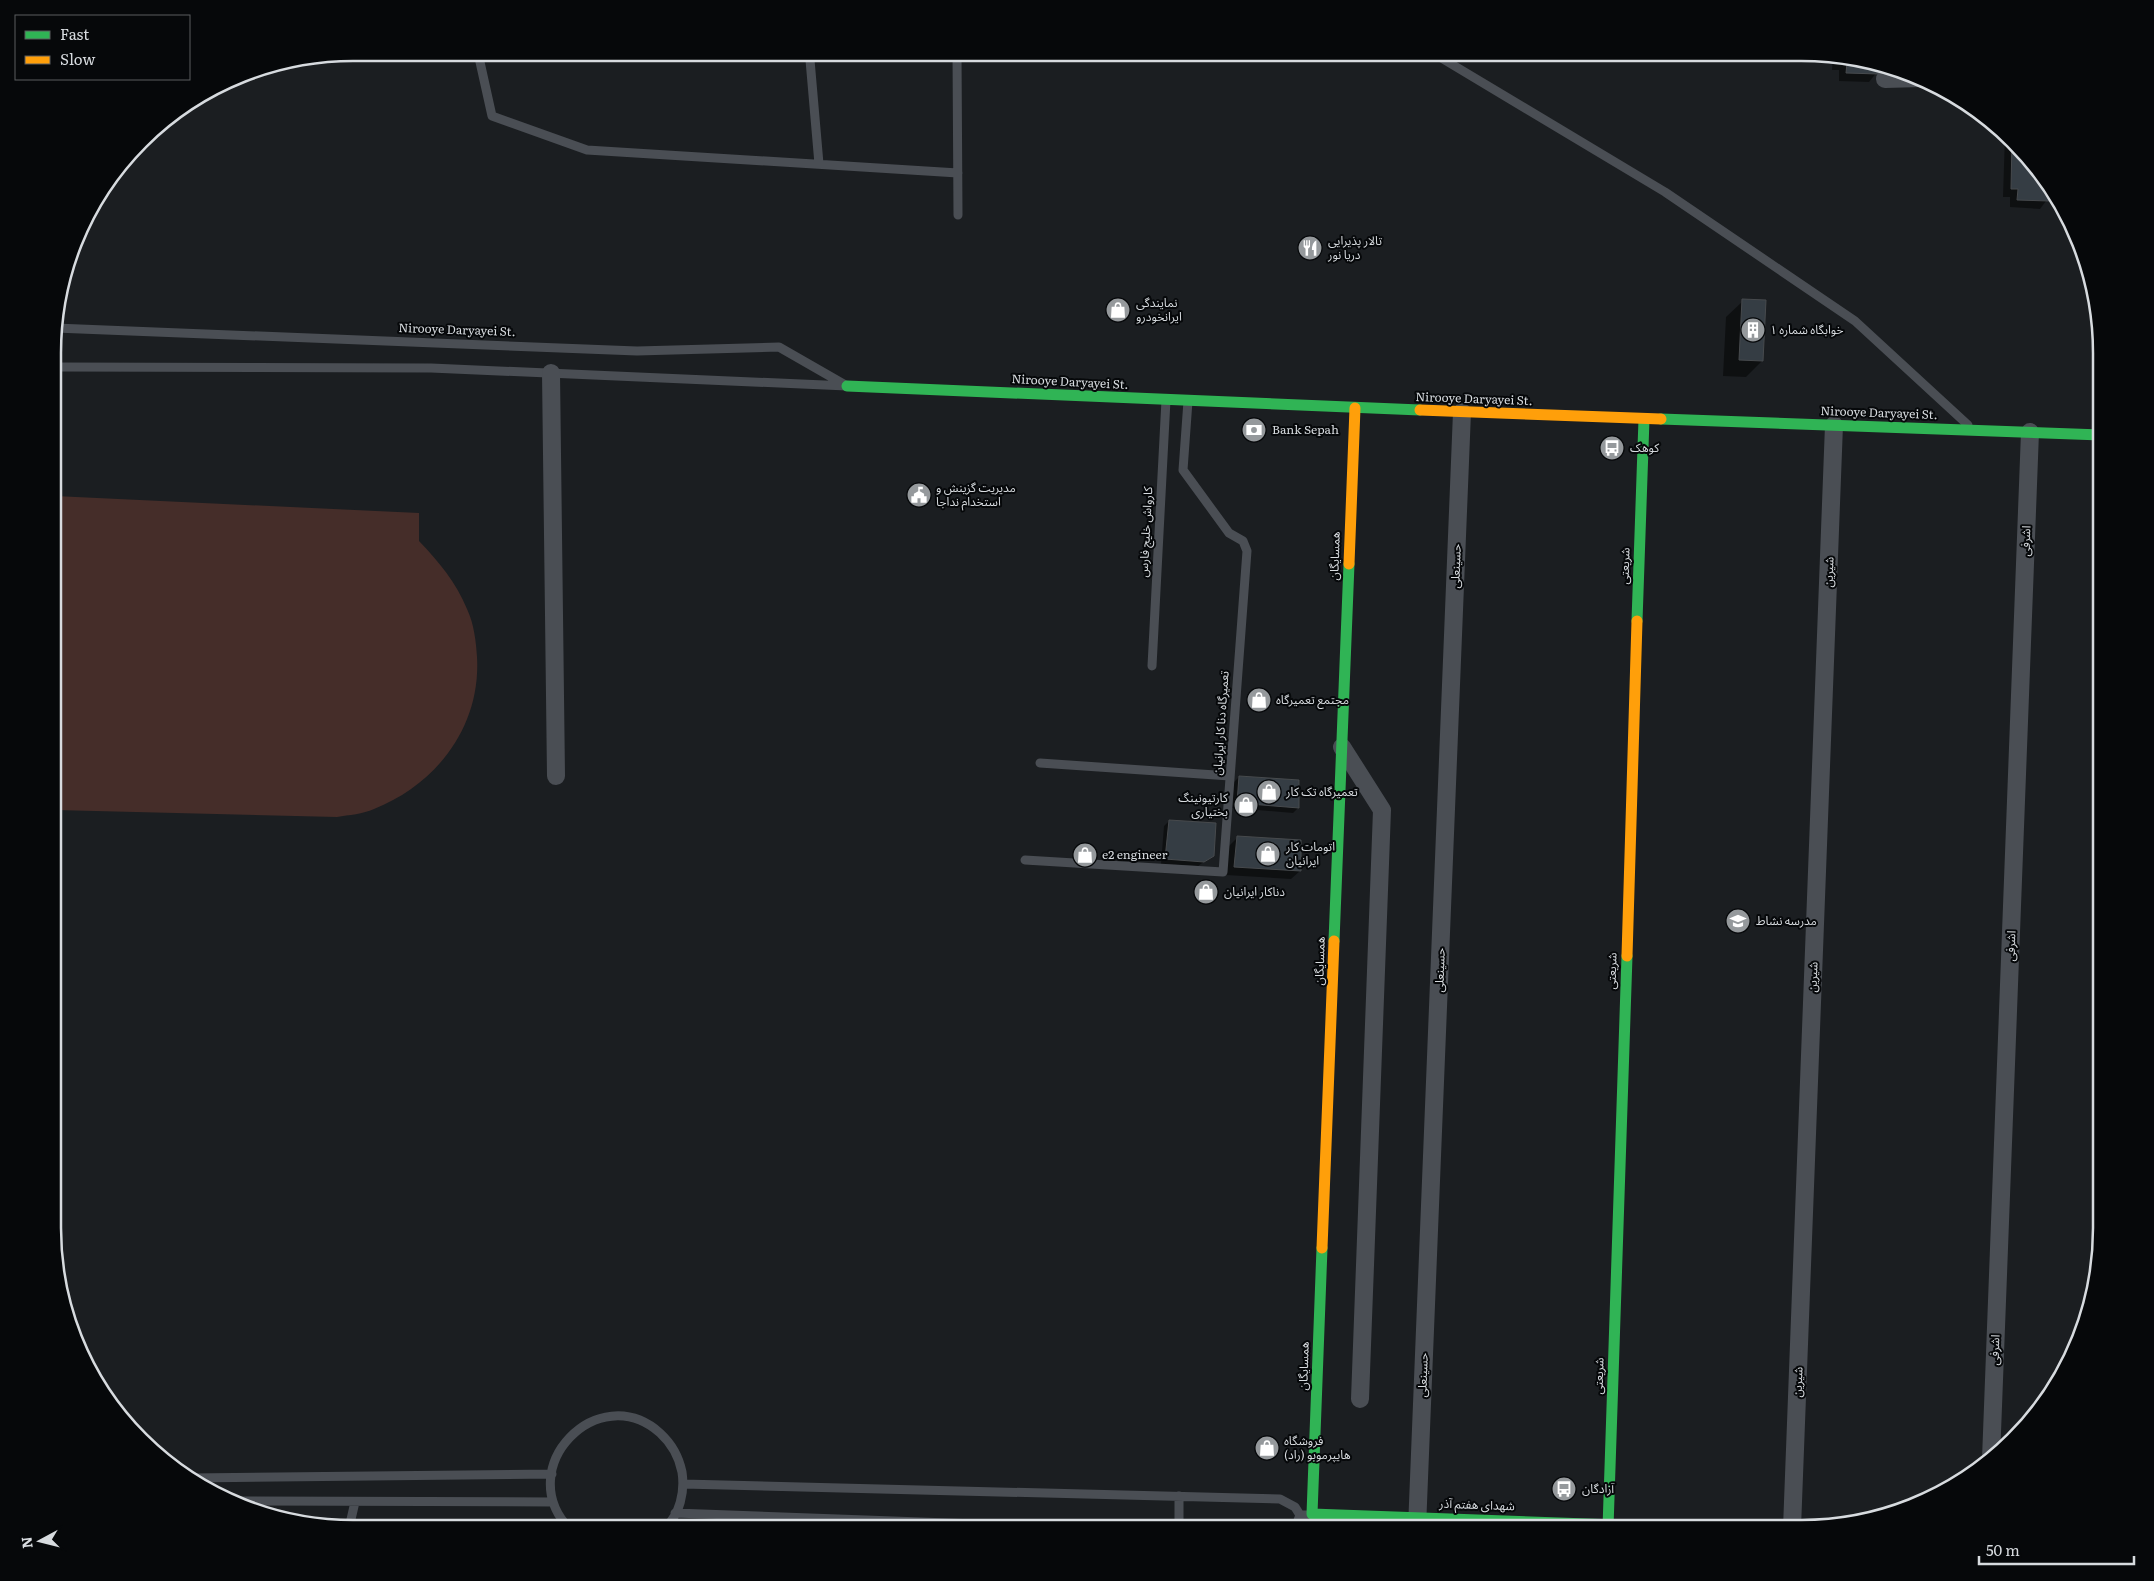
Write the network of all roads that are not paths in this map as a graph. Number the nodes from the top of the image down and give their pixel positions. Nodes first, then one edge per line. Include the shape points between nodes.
1 (480, 61) edge
2 (810, 61) edge
3 (958, 61) edge
4 (1448, 62) edge
5 (1885, 79) dead end
6 (1900, 79) edge
7 (819, 164) junction
8 (958, 173) junction
9 (958, 215) dead end
10 (63, 328) edge
11 (61, 367) edge
12 (551, 373) junction
13 (847, 386) junction
14 (1166, 400) junction
15 (1188, 401) junction
16 (1355, 408) junction
17 (1462, 412) junction
18 (1644, 419) junction
19 (1834, 425) junction
20 (1973, 430) junction
21 (2030, 432) junction
22 (2093, 435) edge
23 (1152, 666) dead end
24 (1342, 747) junction
25 (1040, 763) dead end
26 (556, 776) dead end
27 (1230, 776) junction
28 (1026, 860) dead end
29 (1360, 1399) dead end
30 (1991, 1448) edge
31 (552, 1474) junction
32 (202, 1478) edge
33 (683, 1484) junction
34 (1179, 1496) junction
35 (250, 1501) edge
36 (354, 1502) junction
37 (553, 1502) junction
38 (675, 1513) junction
39 (1306, 1515) junction
40 (351, 1520) edge
41 (562, 1520) edge
42 (672, 1520) edge
43 (865, 1520) edge
44 (1179, 1520) edge
45 (1302, 1520) edge
46 (1339, 1520) edge
47 (1417, 1520) edge
48 (1608, 1520) edge
49 (1792, 1520) edge

1 - 7 lane via 492,116 587,150
2 - 7 lane
3 - 8 lane
4 - 20 lane via 1665,192 1855,321
5 - 6 street
7 - 8 lane
8 - 9 lane
10 - 13 lane, Nirooye Daryayei St. via 638,351 779,347
11 - 12 lane, Nirooye Daryayei St. via 431,368
12 - 13 lane, Nirooye Daryayei St.
12 - 26 street
13 - 14 street, Nirooye Daryayei St.
14 - 15 street, Nirooye Daryayei St.
14 - 23 lane, کارواش خلیج فارس
15 - 16 street, Nirooye Daryayei St.
15 - 27 lane, تعمیرگاه دنا کار ایرانیان via 1184,470 1229,533 1243,541 1247,551
16 - 17 street, Nirooye Daryayei St.
16 - 24 street, همسایگان
17 - 18 street, Nirooye Daryayei St.
17 - 47 street, حسینعلی
18 - 19 street, Nirooye Daryayei St.
18 - 48 street, شریعتی
19 - 20 street, Nirooye Daryayei St.
19 - 49 street, شیرین
20 - 21 street, Nirooye Daryayei St.
21 - 22 street, Nirooye Daryayei St.
21 - 30 street, اشرفی
24 - 29 street via 1382,810
24 - 39 street, همسایگان
25 - 27 lane
27 - 28 lane, تعمیرگاه دنا کار ایرانیان via 1223,872
31 - 32 lane
31 - 33 lane via 555,1458 566,1439 585,1424 607,1417 630,1417 651,1426 668,1441 680,1461
31 - 37 lane
33 - 34 lane
33 - 38 lane via 680,1505
34 - 39 lane via 1280,1499
34 - 44 lane
35 - 36 lane
36 - 37 lane
36 - 40 lane
37 - 41 lane
38 - 42 lane
38 - 43 lane
39 - 45 lane
39 - 46 street, شهدای هفتم آذر

